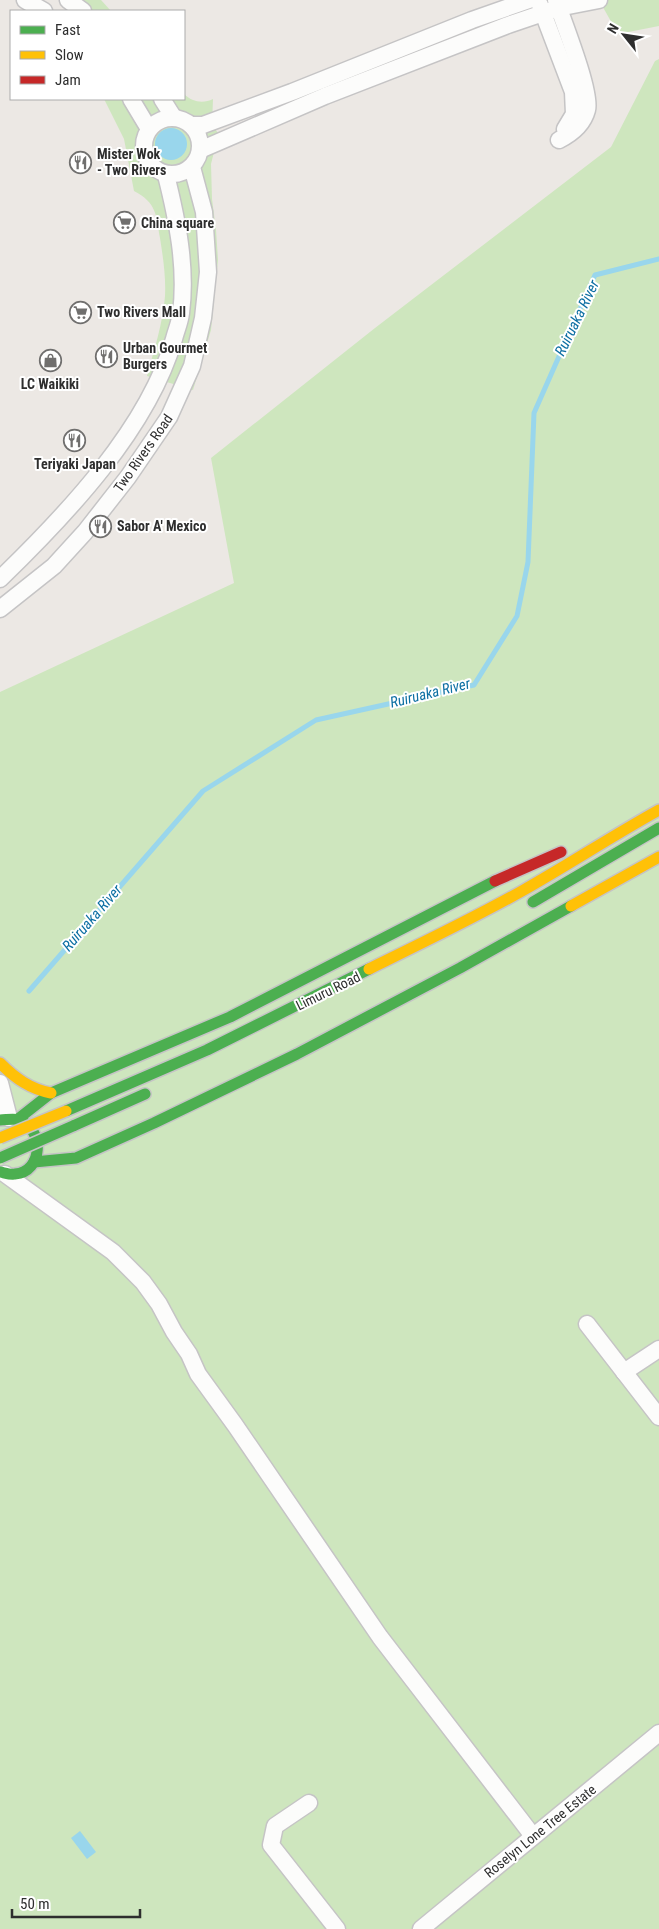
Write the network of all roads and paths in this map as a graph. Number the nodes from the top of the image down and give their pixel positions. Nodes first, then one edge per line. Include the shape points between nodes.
1 (25, 0) edge
2 (68, 0) edge
3 (528, 0) edge
4 (599, 0) edge
5 (557, 4) edge
6 (541, 7) edge
7 (42, 10) edge
8 (82, 10) edge
9 (132, 100) edge
10 (163, 100) edge
11 (174, 118) junction
12 (191, 125) junction
13 (149, 129) junction
14 (200, 150) junction
15 (192, 167) junction
16 (166, 175) junction
17 (0, 579) edge
18 (0, 609) edge
19 (659, 810) edge
20 (659, 828) edge
21 (615, 834) junction
22 (659, 857) edge
23 (527, 906) dead end
24 (0, 1063) edge
25 (0, 1083) edge
26 (154, 1090) dead end
27 (52, 1093) junction
28 (9, 1119) edge
29 (0, 1138) edge
30 (0, 1158) edge
31 (34, 1162) junction
32 (2, 1174) edge
33 (587, 1324) dead end
34 (659, 1348) edge
35 (624, 1372) junction
36 (659, 1417) edge
37 (659, 1733) edge
38 (309, 1803) dead end
39 (533, 1836) junction
40 (337, 1929) edge
41 (421, 1929) edge

1 - 7 street
2 - 8 street
3 - 12 street via 203,125
4 - 5 street
5 - 6 street
5 - 6 street via 586,91 588,109 579,126 559,140 574,114 573,92
6 - 14 street via 491,32
9 - 13 street
10 - 11 street
11 - 12 street
11 - 13 street via 164,119
12 - 14 street via 197,132
13 - 16 street via 144,138 145,157 157,171
14 - 15 street
15 - 16 street via 175,175
15 - 18 street, Two Rivers Road via 204,212 208,272 203,318 192,366 169,417 85,532 54,566
16 - 17 street, Two Rivers Road via 183,271 181,314 169,355 153,393 79,497
19 - 21 main road, Limuru Road
20 - 23 main road
21 - 27 main road, Limuru Road via 572,848 497,880 230,1017
21 - 29 main road, Limuru Road, bridge via 468,920 207,1050
22 - 31 main road via 298,1054 76,1158
24 - 27 main road via 21,1082
25 - 28 street
26 - 30 main road, bridge
27 - 28 main road, Limuru Road
28 - 31 main road via 33,1128 39,1145
31 - 32 main road via 22,1173
32 - 39 street via 113,1252 143,1282 198,1374 380,1636
33 - 35 street
34 - 35 street
35 - 36 street
37 - 39 street, Roselyn Lone Tree Estate
38 - 40 street via 275,1826 271,1845
39 - 41 street, Roselyn Lone Tree Estate

